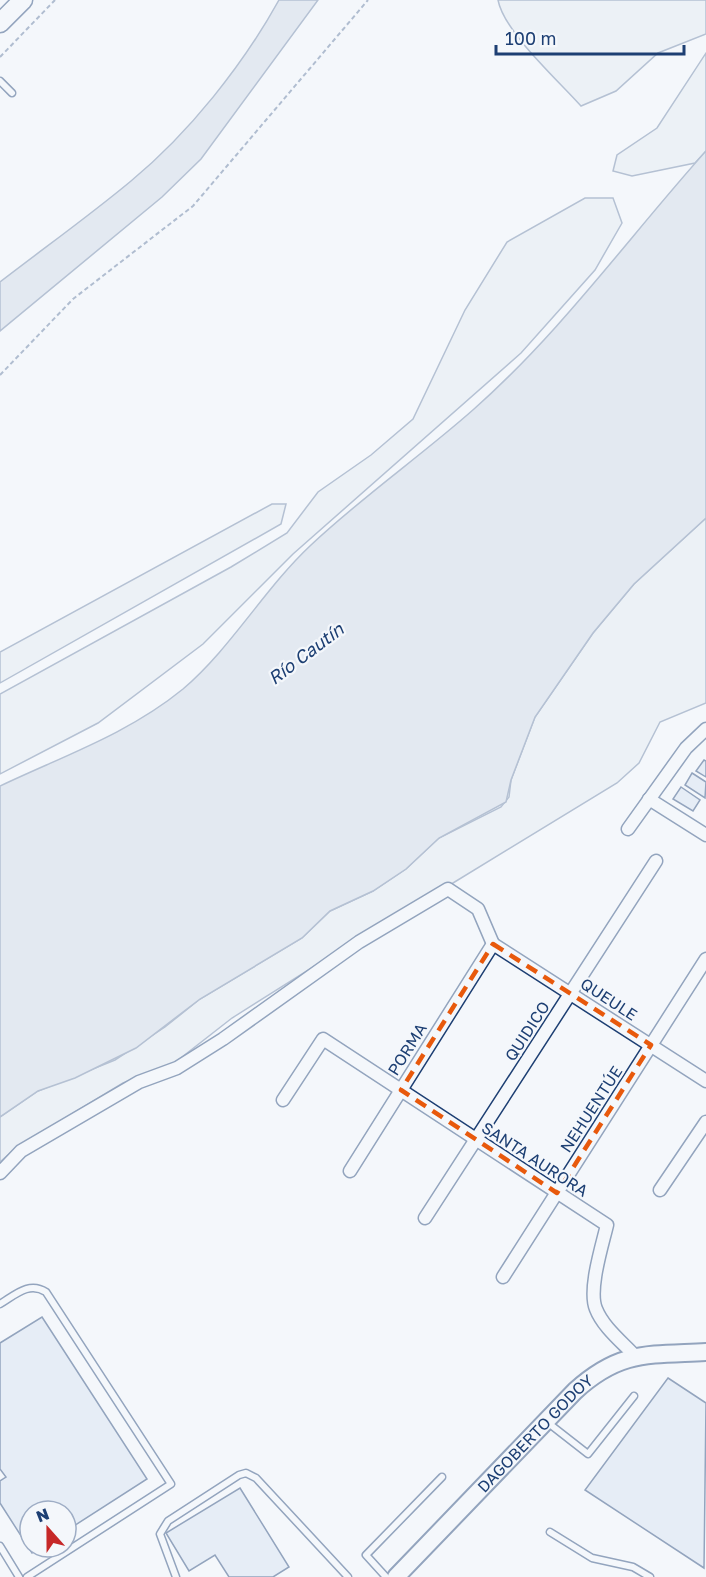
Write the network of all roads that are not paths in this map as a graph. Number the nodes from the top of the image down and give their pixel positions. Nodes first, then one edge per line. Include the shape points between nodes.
1 (23, 0) edge
2 (0, 23) edge
3 (0, 81) edge
4 (12, 93) dead end
5 (706, 729) edge
6 (649, 799) junction
7 (628, 829) dead end
8 (706, 835) edge
9 (656, 861) dead end
10 (493, 944) junction
11 (706, 959) edge
12 (570, 994) junction
13 (651, 1045) junction
14 (706, 1081) edge
15 (401, 1090) junction
16 (283, 1100) dead end
17 (706, 1122) edge
18 (476, 1139) junction
19 (350, 1171) dead end
20 (0, 1173) edge
21 (660, 1190) dead end
22 (557, 1192) junction
23 (425, 1218) dead end
24 (503, 1276) dead end
25 (0, 1304) edge
26 (706, 1352) edge
27 (635, 1356) junction
28 (634, 1396) dead end
29 (546, 1422) junction
30 (442, 1477) dead end
31 (550, 1532) dead end
32 (0, 1546) edge
33 (19, 1577) edge
34 (27, 1577) edge
35 (176, 1577) edge
36 (348, 1577) edge
37 (386, 1577) edge
38 (396, 1577) edge
39 (650, 1577) edge

1 - 2 main road
3 - 4 lane
5 - 6 street via 686,748
6 - 7 street
6 - 8 street
9 - 12 street, QUIDICO
10 - 12 street, QUEULE
10 - 15 street, PORMA
10 - 20 street via 478,909 448,889 359,942 186,1062 139,1082 21,1152
11 - 13 street, NEHUENTÚE
12 - 13 street, QUEULE
12 - 18 street, QUIDICO
13 - 14 street, QUEULE
13 - 22 street, NEHUENTÚE
15 - 16 street, SANTA AURORA via 323,1039
15 - 18 street, SANTA AURORA
15 - 19 street, PORMA
17 - 21 street
18 - 22 street, SANTA AURORA
18 - 23 street, QUIDICO
22 - 24 street, NEHUENTÚE
22 - 27 street, SANTA AURORA via 606,1225 593,1295 595,1308
25 - 34 lane via 32,1287 49,1295 171,1484
26 - 27 street, DAGOBERTO GODOY
27 - 29 street, DAGOBERTO GODOY via 599,1371
28 - 29 lane via 588,1454
29 - 38 street, DAGOBERTO GODOY
30 - 37 lane via 366,1555
31 - 39 lane via 592,1558 633,1567
32 - 33 lane
35 - 36 lane via 160,1534 162,1528 246,1473 256,1478

